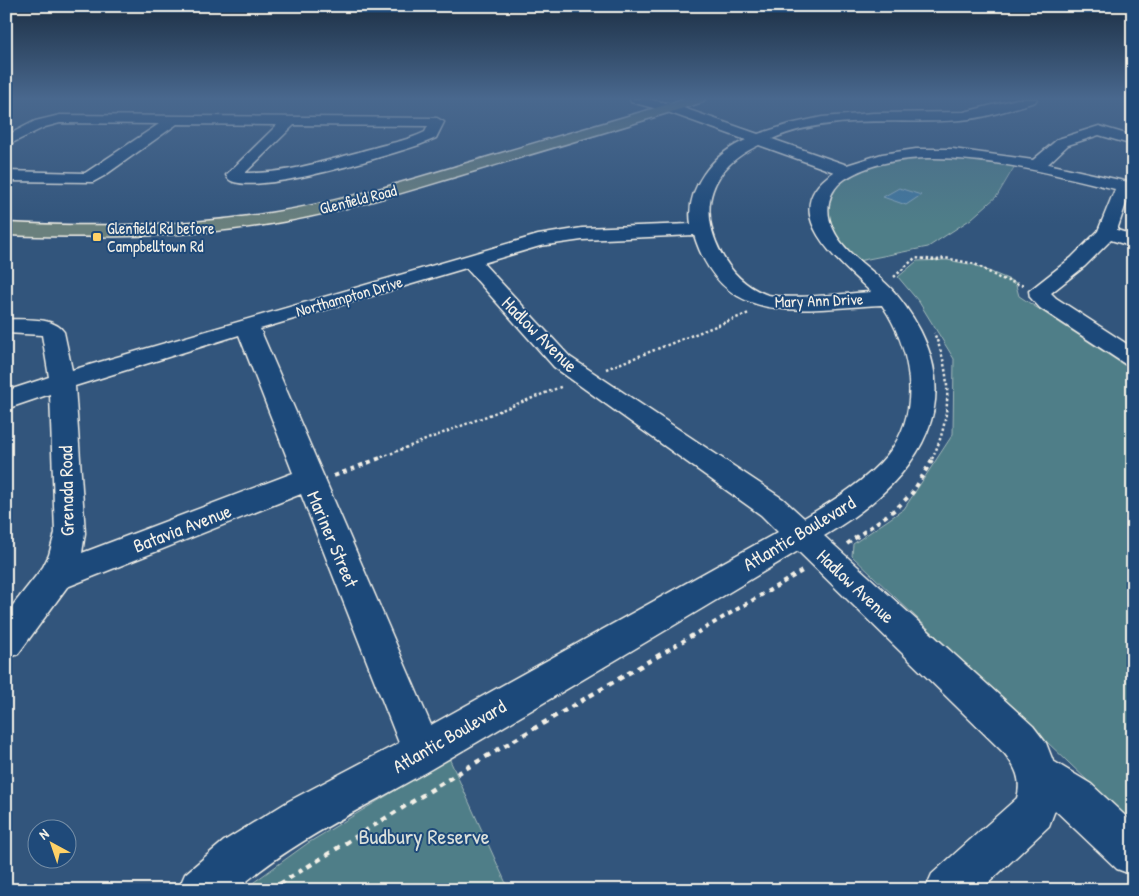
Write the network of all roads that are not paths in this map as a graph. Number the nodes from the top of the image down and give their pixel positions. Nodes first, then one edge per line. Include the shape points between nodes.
1 (144, 141) edge
2 (269, 141) edge
3 (416, 141) edge
4 (536, 141) edge
5 (752, 141) edge
6 (758, 141) edge
7 (1067, 141) edge
8 (755, 142) junction
9 (1036, 166) junction
10 (843, 173) junction
11 (6, 176) edge
12 (1129, 187) edge
13 (7, 228) edge
14 (700, 228) junction
15 (1107, 233) junction
16 (1133, 241) edge
17 (469, 260) junction
18 (890, 288) junction
19 (6, 326) edge
20 (246, 326) junction
21 (1133, 359) edge
22 (62, 381) junction
23 (6, 400) edge
24 (310, 482) junction
25 (800, 534) junction
26 (55, 577) junction
27 (6, 642) edge
28 (422, 752) junction
29 (1039, 775) junction
30 (1133, 853) edge
31 (201, 890) edge
32 (948, 890) edge

1 - 11 street via 87,178
2 - 3 street via 234,175 237,178 276,175
4 - 13 main road, Glenfield Road via 380,188 280,210 157,224
5 - 8 street
6 - 8 street, Mary Ann Drive
7 - 9 street
8 - 10 street
8 - 14 street, Mary Ann Drive via 722,162 709,180 700,206
9 - 10 street, Atlantic Boulevard via 968,156 932,155 883,158
9 - 12 street, Atlantic Boulevard
10 - 18 street, Atlantic Boulevard via 827,187 819,202 825,232 837,249
12 - 15 street
14 - 17 street, Northampton Drive via 555,237
14 - 18 street, Mary Ann Drive via 708,249 723,272 746,294 764,301 783,303
15 - 16 street
15 - 21 street via 1078,262 1040,291 1041,297
17 - 20 street, Northampton Drive
17 - 25 street, Hadlow Avenue via 562,362 772,507
18 - 25 street, Atlantic Boulevard via 920,360 920,423 898,460 873,486 838,513
19 - 22 street, Grenada Road via 45,328 53,332
20 - 22 street, Northampton Drive
20 - 24 street, Mariner Street
22 - 23 street, Northampton Drive
22 - 26 street, Grenada Road via 70,533 65,556
24 - 26 street, Batavia Avenue
24 - 28 street, Mariner Street
25 - 28 street, Atlantic Boulevard
25 - 29 street, Hadlow Avenue via 1019,740 1032,757
26 - 27 street, Grenada Road
28 - 31 street, Atlantic Boulevard via 304,816 240,857
29 - 30 street via 1076,799
29 - 32 street via 1034,811

